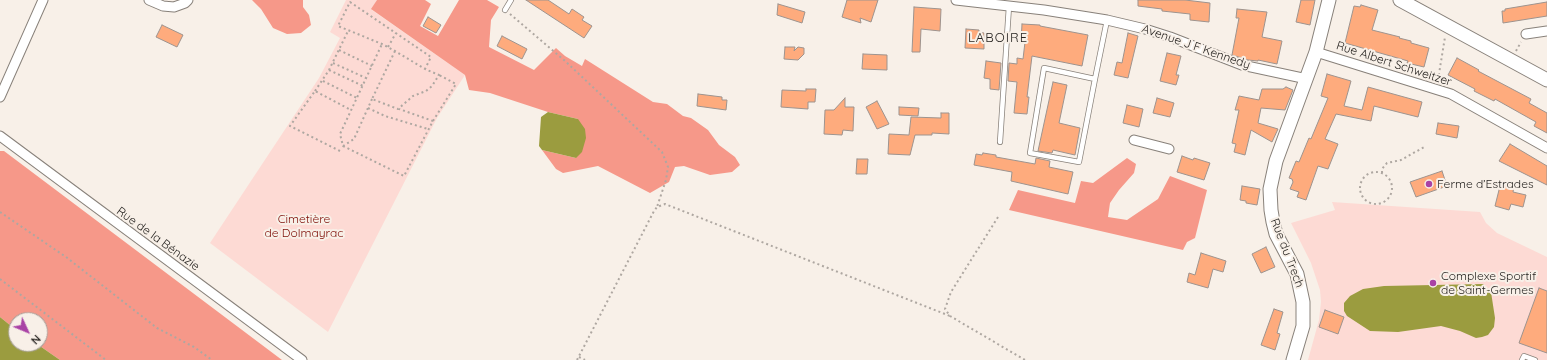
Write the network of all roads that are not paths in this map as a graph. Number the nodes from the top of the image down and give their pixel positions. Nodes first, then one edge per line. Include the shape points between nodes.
1 (43, 0) edge
2 (149, 0) edge
3 (188, 0) edge
4 (511, 0) edge
5 (956, 0) edge
6 (1329, 0) edge
7 (1400, 0) edge
8 (1009, 6) junction
9 (505, 10) road end
10 (1107, 20) junction
11 (1547, 31) edge
12 (1526, 34) road end
13 (1316, 52) junction
14 (1095, 79) junction
15 (1307, 79) junction
16 (1547, 80) edge
17 (0, 97) edge
18 (0, 136) edge
19 (1134, 140) dead end
20 (1000, 142) dead end
21 (1547, 148) edge
22 (1169, 149) dead end
23 (302, 360) edge
24 (1293, 360) edge
25 (1522, 360) edge
26 (1535, 360) edge

1 - 17 street
2 - 3 street via 163,6 174,7
4 - 9 lane
5 - 8 street, Avenue J F Kennedy
6 - 13 street
7 - 16 street
8 - 10 street, Avenue J F Kennedy
8 - 20 lane
10 - 14 lane
10 - 15 street, Avenue J F Kennedy via 1170,37 1242,65
11 - 12 street
13 - 15 street
13 - 21 street, Rue Albert Schweitzer via 1450,94
14 - 14 lane via 1044,68 1030,153 1079,162
15 - 24 street, Rue du Trech via 1276,161 1270,189 1276,234 1297,274 1303,302 1303,326
18 - 23 street, Rue de la Bénazie
19 - 22 street
25 - 26 lane via 1524,356

